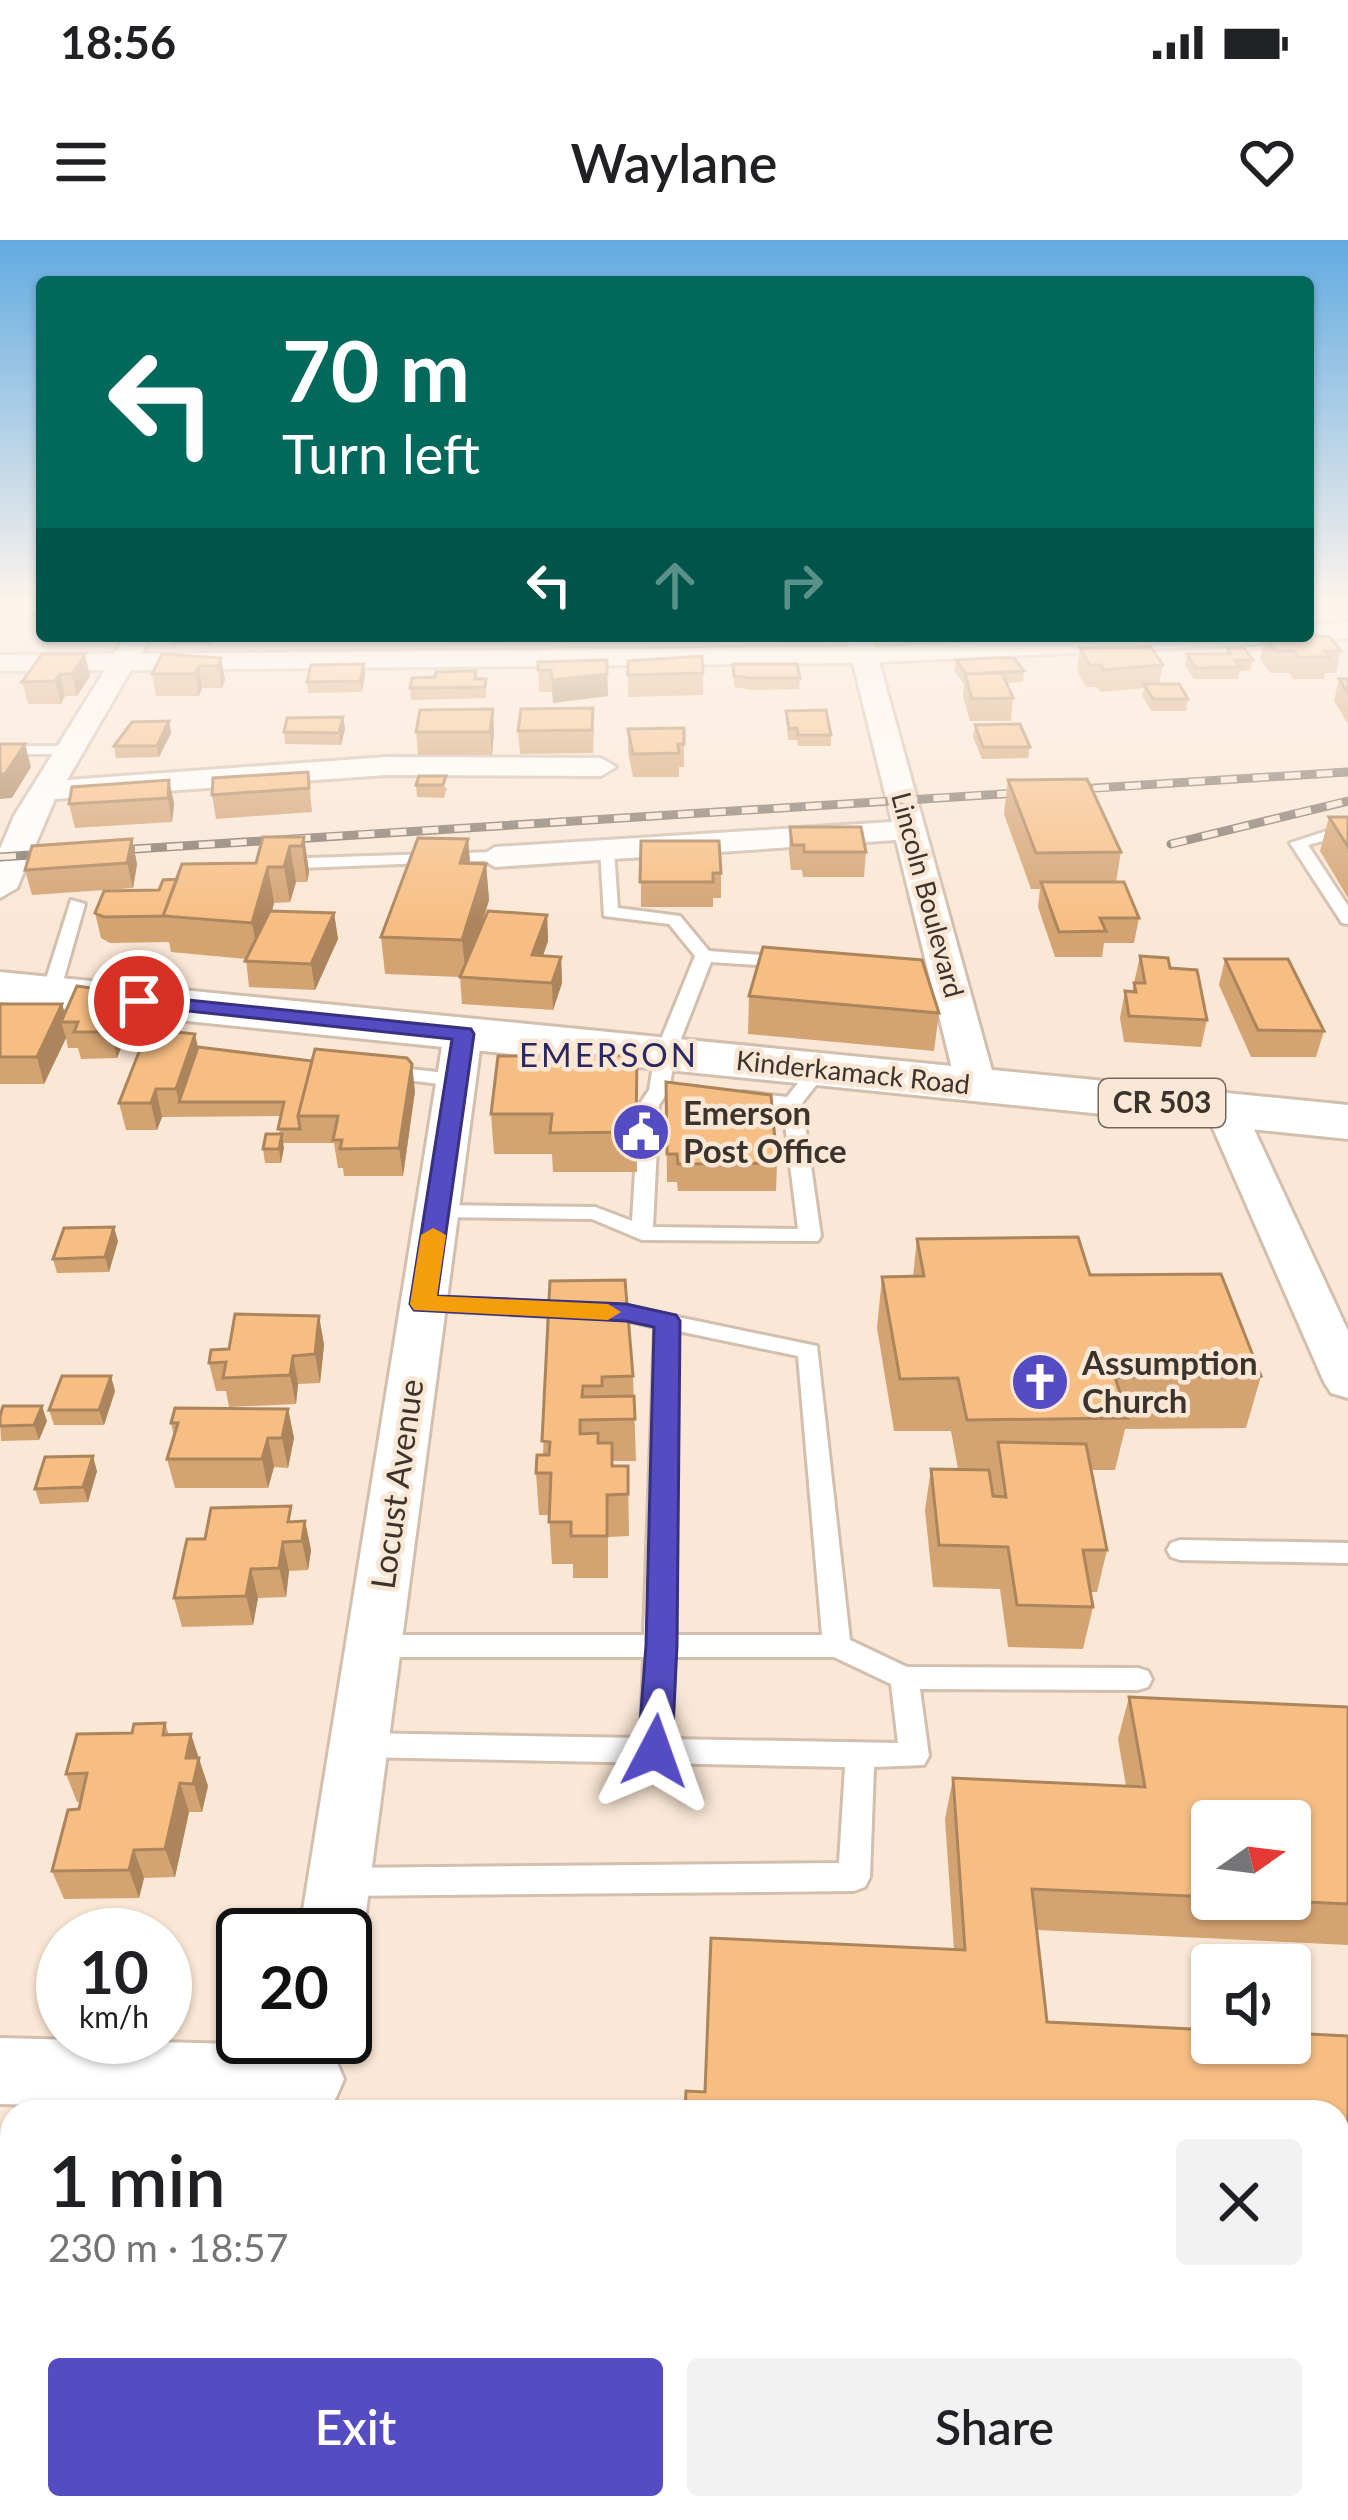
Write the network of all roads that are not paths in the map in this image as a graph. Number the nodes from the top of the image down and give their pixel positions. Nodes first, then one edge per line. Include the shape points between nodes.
1 (92, 711) edge
2 (879, 711) edge
3 (0, 750) edge
4 (69, 750) junction
5 (601, 767) dead end
6 (25, 808) edge
7 (1348, 829) edge
8 (910, 830) junction
9 (606, 850) junction
10 (495, 857) joint
11 (248, 865) edge
12 (0, 888) edge
13 (77, 904) dead end
14 (1348, 920) edge
15 (704, 956) junction
16 (806, 963) edge
17 (0, 987) edge
18 (51, 992) junction
19 (460, 1057) junction
20 (367, 1070) edge
21 (662, 1072) junction
22 (976, 1085) junction
23 (806, 1086) junction
24 (1225, 1110) junction
25 (1348, 1122) edge
26 (437, 1211) junction
27 (643, 1233) junction
28 (423, 1304) junction
29 (667, 1321) junction
30 (1348, 1382) edge
31 (1180, 1550) dead end
32 (1348, 1552) edge
33 (662, 1645) junction
34 (374, 1646) junction
35 (837, 1646) junction
36 (904, 1678) junction
37 (1138, 1679) dead end
38 (359, 1744) junction
39 (655, 1751) junction
40 (860, 1755) junction
41 (339, 1882) junction
42 (335, 1908) edge
43 (0, 2071) edge
44 (311, 2076) edge

1 - 4 street
2 - 8 street, Lincoln Boulevard
3 - 4 lane
4 - 6 street
5 - 6 street via 386,766
6 - 12 street
7 - 14 lane via 1298,842
8 - 9 street
8 - 22 street, Lincoln Boulevard via 937,972
9 - 10 street
9 - 15 lane via 610,912 674,920
10 - 11 lane
13 - 18 lane
15 - 16 lane
15 - 21 lane
17 - 18 main road, Kinderkamack Road / CR 503
18 - 19 main road, Kinderkamack Road / CR 503
19 - 20 lane
19 - 21 main road, Kinderkamack Road / CR 503
19 - 26 street, Locust Avenue
21 - 23 main road, Kinderkamack Road / CR 503
21 - 27 lane via 649,1106
22 - 23 main road, Kinderkamack Road / CR 503
22 - 24 main road, Kinderkamack Road / CR 503
23 - 27 lane via 810,1236
24 - 25 main road, Kinderkamack Road / CR 503
24 - 30 street
26 - 27 lane via 595,1213
26 - 28 street, Locust Avenue
28 - 29 lane
28 - 34 street, Locust Avenue
29 - 33 lane
29 - 35 lane via 809,1351
31 - 32 lane
33 - 34 lane
33 - 35 lane
33 - 39 lane
34 - 38 street, Locust Avenue
35 - 36 lane
36 - 37 lane
36 - 40 lane via 914,1756
38 - 39 lane
38 - 41 street, Locust Avenue
39 - 40 lane
40 - 41 lane via 854,1877
41 - 42 street, Locust Avenue
43 - 44 street

